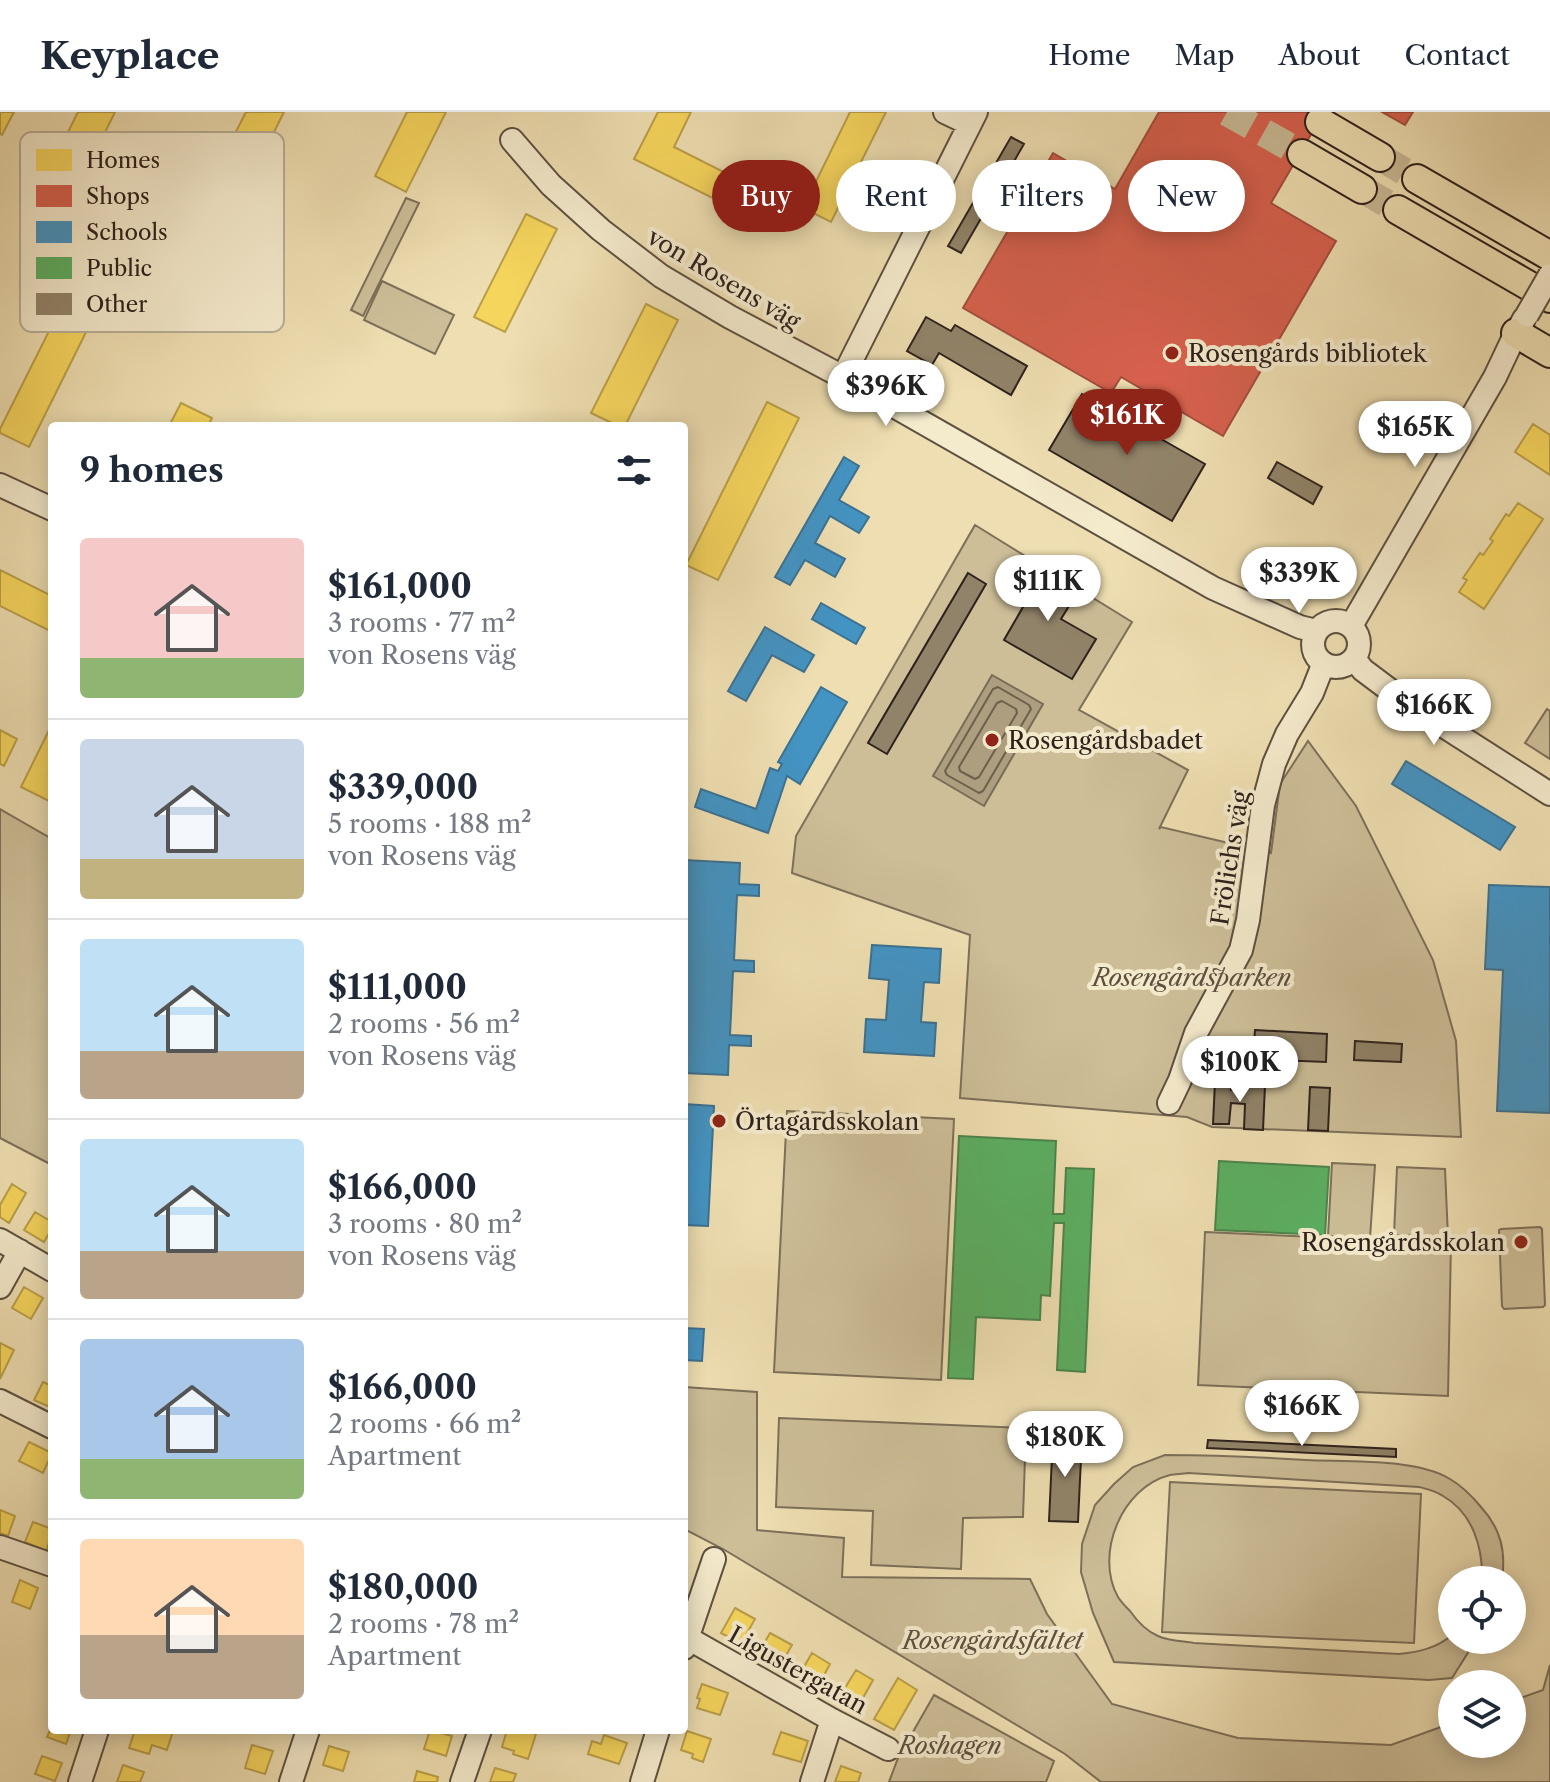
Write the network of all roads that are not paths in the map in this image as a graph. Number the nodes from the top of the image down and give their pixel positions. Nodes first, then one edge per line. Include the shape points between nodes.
1 (945, 112) edge
2 (973, 118) edge
3 (1320, 122) dead end
4 (512, 140) dead end
5 (1302, 154) tunnel mouth
6 (1380, 157) tunnel mouth
7 (1417, 179) tunnel mouth
8 (1362, 189) tunnel mouth
9 (1398, 210) tunnel mouth
10 (1550, 256) edge
11 (1550, 275) edge
12 (1550, 298) edge
13 (1521, 324) junction
14 (1550, 353) edge
15 (843, 377) junction
16 (0, 485) edge
17 (48, 507) edge
18 (1351, 626) junction
19 (1316, 631) junction
20 (1354, 659) junction
21 (1323, 665) junction
22 (1550, 794) edge
23 (1169, 1103) dead end
24 (10, 1245) edge
25 (48, 1268) edge
26 (0, 1287) edge
27 (0, 1401) edge
28 (48, 1425) edge
29 (3, 1556) edge
30 (714, 1559) dead end
31 (48, 1564) edge
32 (688, 1633) edge
33 (688, 1643) edge
34 (832, 1720) junction
35 (96, 1734) edge
36 (307, 1734) edge
37 (479, 1734) edge
38 (657, 1734) edge
39 (888, 1749) dead end
40 (80, 1782) edge
41 (291, 1782) edge
42 (462, 1782) edge
43 (642, 1782) edge
44 (812, 1782) edge

1 - 2 street
2 - 15 street
3 - 6 main road
4 - 15 street, von Rosens väg via 551,185 661,276
5 - 8 main road
7 - 10 main road
9 - 12 main road
11 - 13 street, bridge
13 - 14 main road
13 - 18 street
15 - 19 street, von Rosens väg via 1213,588
16 - 17 street
18 - 19 street via 1336,621
18 - 20 street via 1359,642
19 - 21 street via 1312,646
20 - 21 street via 1340,667
20 - 22 street via 1403,700
21 - 23 street, Frölichs väg via 1274,764 1241,950 1196,1033
24 - 25 street
24 - 26 street
27 - 28 street
29 - 31 street
30 - 32 street
33 - 34 street, Ligustergatan
34 - 39 street, Ligustergatan
34 - 44 street
35 - 40 street
36 - 41 street
37 - 42 street
38 - 43 street

